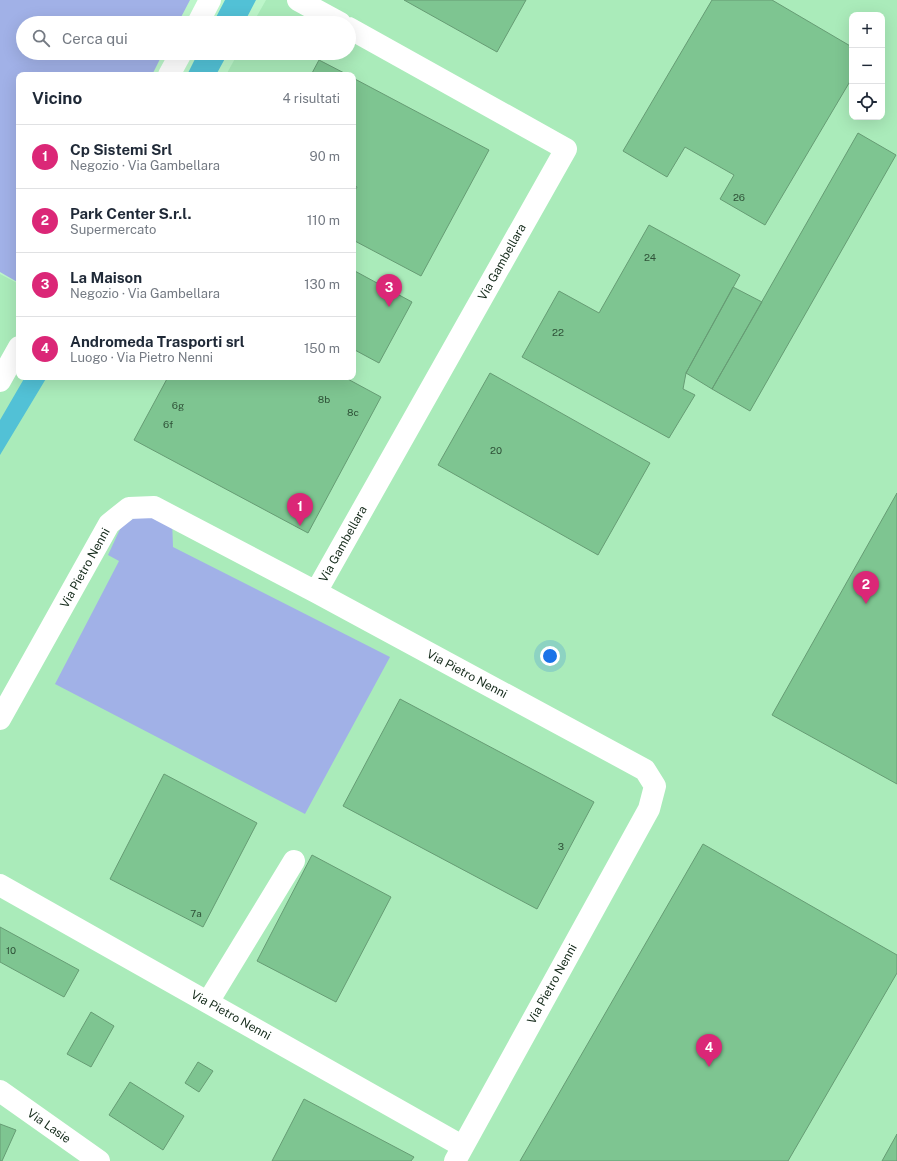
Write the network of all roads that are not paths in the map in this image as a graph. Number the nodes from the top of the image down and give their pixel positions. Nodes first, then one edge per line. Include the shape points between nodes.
1 (210, 0) edge
2 (298, 0) edge
3 (202, 16) edge
4 (327, 16) edge
5 (356, 32) edge
6 (177, 60) edge
7 (171, 72) edge
8 (16, 352) edge
9 (0, 381) edge
10 (316, 592) junction
11 (0, 719) edge
12 (294, 861) dead end
13 (0, 885) edge
14 (208, 1002) junction
15 (0, 1091) edge
16 (459, 1154) edge
17 (99, 1161) edge

1 - 3 street
2 - 4 street
5 - 10 street, Via Gambellara via 566,149
6 - 7 street
8 - 9 street
10 - 11 street, Via Pietro Nenni via 154,507 129,508 109,524
10 - 16 street, Via Pietro Nenni via 645,770 655,786 650,809
12 - 14 street
13 - 14 street, Via Pietro Nenni
14 - 16 street, Via Pietro Nenni
15 - 17 street, Via Lasie

